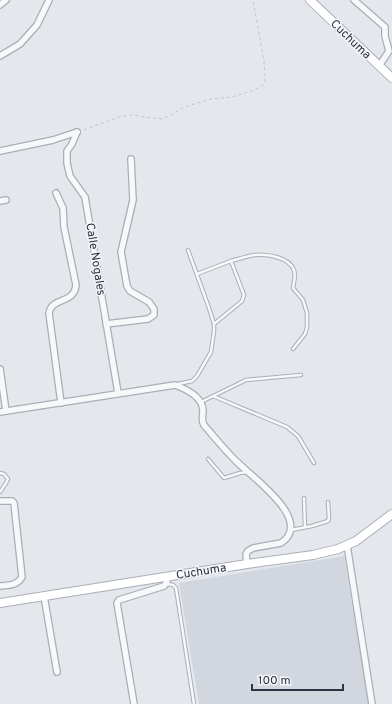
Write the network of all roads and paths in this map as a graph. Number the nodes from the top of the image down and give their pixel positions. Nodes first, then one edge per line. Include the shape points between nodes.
1 (6, 0) edge
2 (49, 0) edge
3 (253, 0) edge
4 (310, 0) edge
5 (354, 0) edge
6 (0, 5) edge
7 (0, 56) edge
8 (379, 66) junction
9 (392, 78) edge
10 (77, 132) junction
11 (0, 151) edge
12 (131, 159) dead end
13 (56, 193) dead end
14 (188, 250) dead end
15 (231, 261) junction
16 (197, 274) junction
17 (106, 324) junction
18 (214, 324) junction
19 (293, 349) dead end
20 (0, 369) edge
21 (300, 374) dead end
22 (175, 385) junction
23 (118, 393) junction
24 (214, 396) junction
25 (201, 402) junction
26 (61, 403) junction
27 (3, 411) edge
28 (208, 459) dead end
29 (314, 463) dead end
30 (248, 472) junction
31 (0, 473) edge
32 (0, 492) edge
33 (304, 498) dead end
34 (0, 501) edge
35 (328, 502) dead end
36 (392, 514) edge
37 (305, 528) junction
38 (291, 530) junction
39 (347, 545) junction
40 (247, 564) junction
41 (167, 580) junction
42 (0, 586) edge
43 (44, 596) junction
44 (0, 603) edge
45 (57, 672) dead end
46 (134, 704) edge
47 (194, 704) edge
48 (372, 704) edge

1 - 6 street
2 - 7 street via 37,25 20,44
3 - 10 path via 264,61 265,81 262,86 232,97 211,99 184,107 161,119 122,116
4 - 8 street, Cuchuma
5 - 8 street via 385,27 389,51
8 - 9 street, Cuchuma
10 - 11 street via 53,140
10 - 17 street, Calle Nogales via 67,151 67,163 70,176 85,197
12 - 17 street via 133,200 121,252 127,286 130,291 149,302 154,308 154,315 148,319
13 - 26 street via 63,208 64,227 76,285 73,294 54,304 49,313
14 - 16 lane
15 - 16 lane
15 - 18 lane via 244,298
15 - 19 lane via 255,255 271,256 288,261 294,269 293,288 303,300 308,327
16 - 18 lane
17 - 23 street, Calle Nogales
18 - 22 lane via 211,352 197,376 192,381
20 - 27 street
21 - 24 lane via 246,380
22 - 23 street
22 - 25 street
23 - 26 street
24 - 25 lane
24 - 29 lane via 287,426 298,436
25 - 30 street via 204,426
26 - 27 street
28 - 30 lane via 224,478
30 - 38 street via 276,498 286,512
31 - 32 lane via 8,479
33 - 37 lane
34 - 42 street via 12,500 14,503 22,577 19,582 12,585
35 - 37 lane via 328,521
36 - 39 street, Cuchuma
37 - 38 lane
38 - 40 street via 281,543 248,551
39 - 40 street, Cuchuma via 313,555
39 - 48 street
40 - 41 street, Cuchuma
41 - 43 street, Cuchuma
41 - 46 street via 164,586 116,603
41 - 47 lane via 176,588
43 - 44 street, Cuchuma
43 - 45 street

